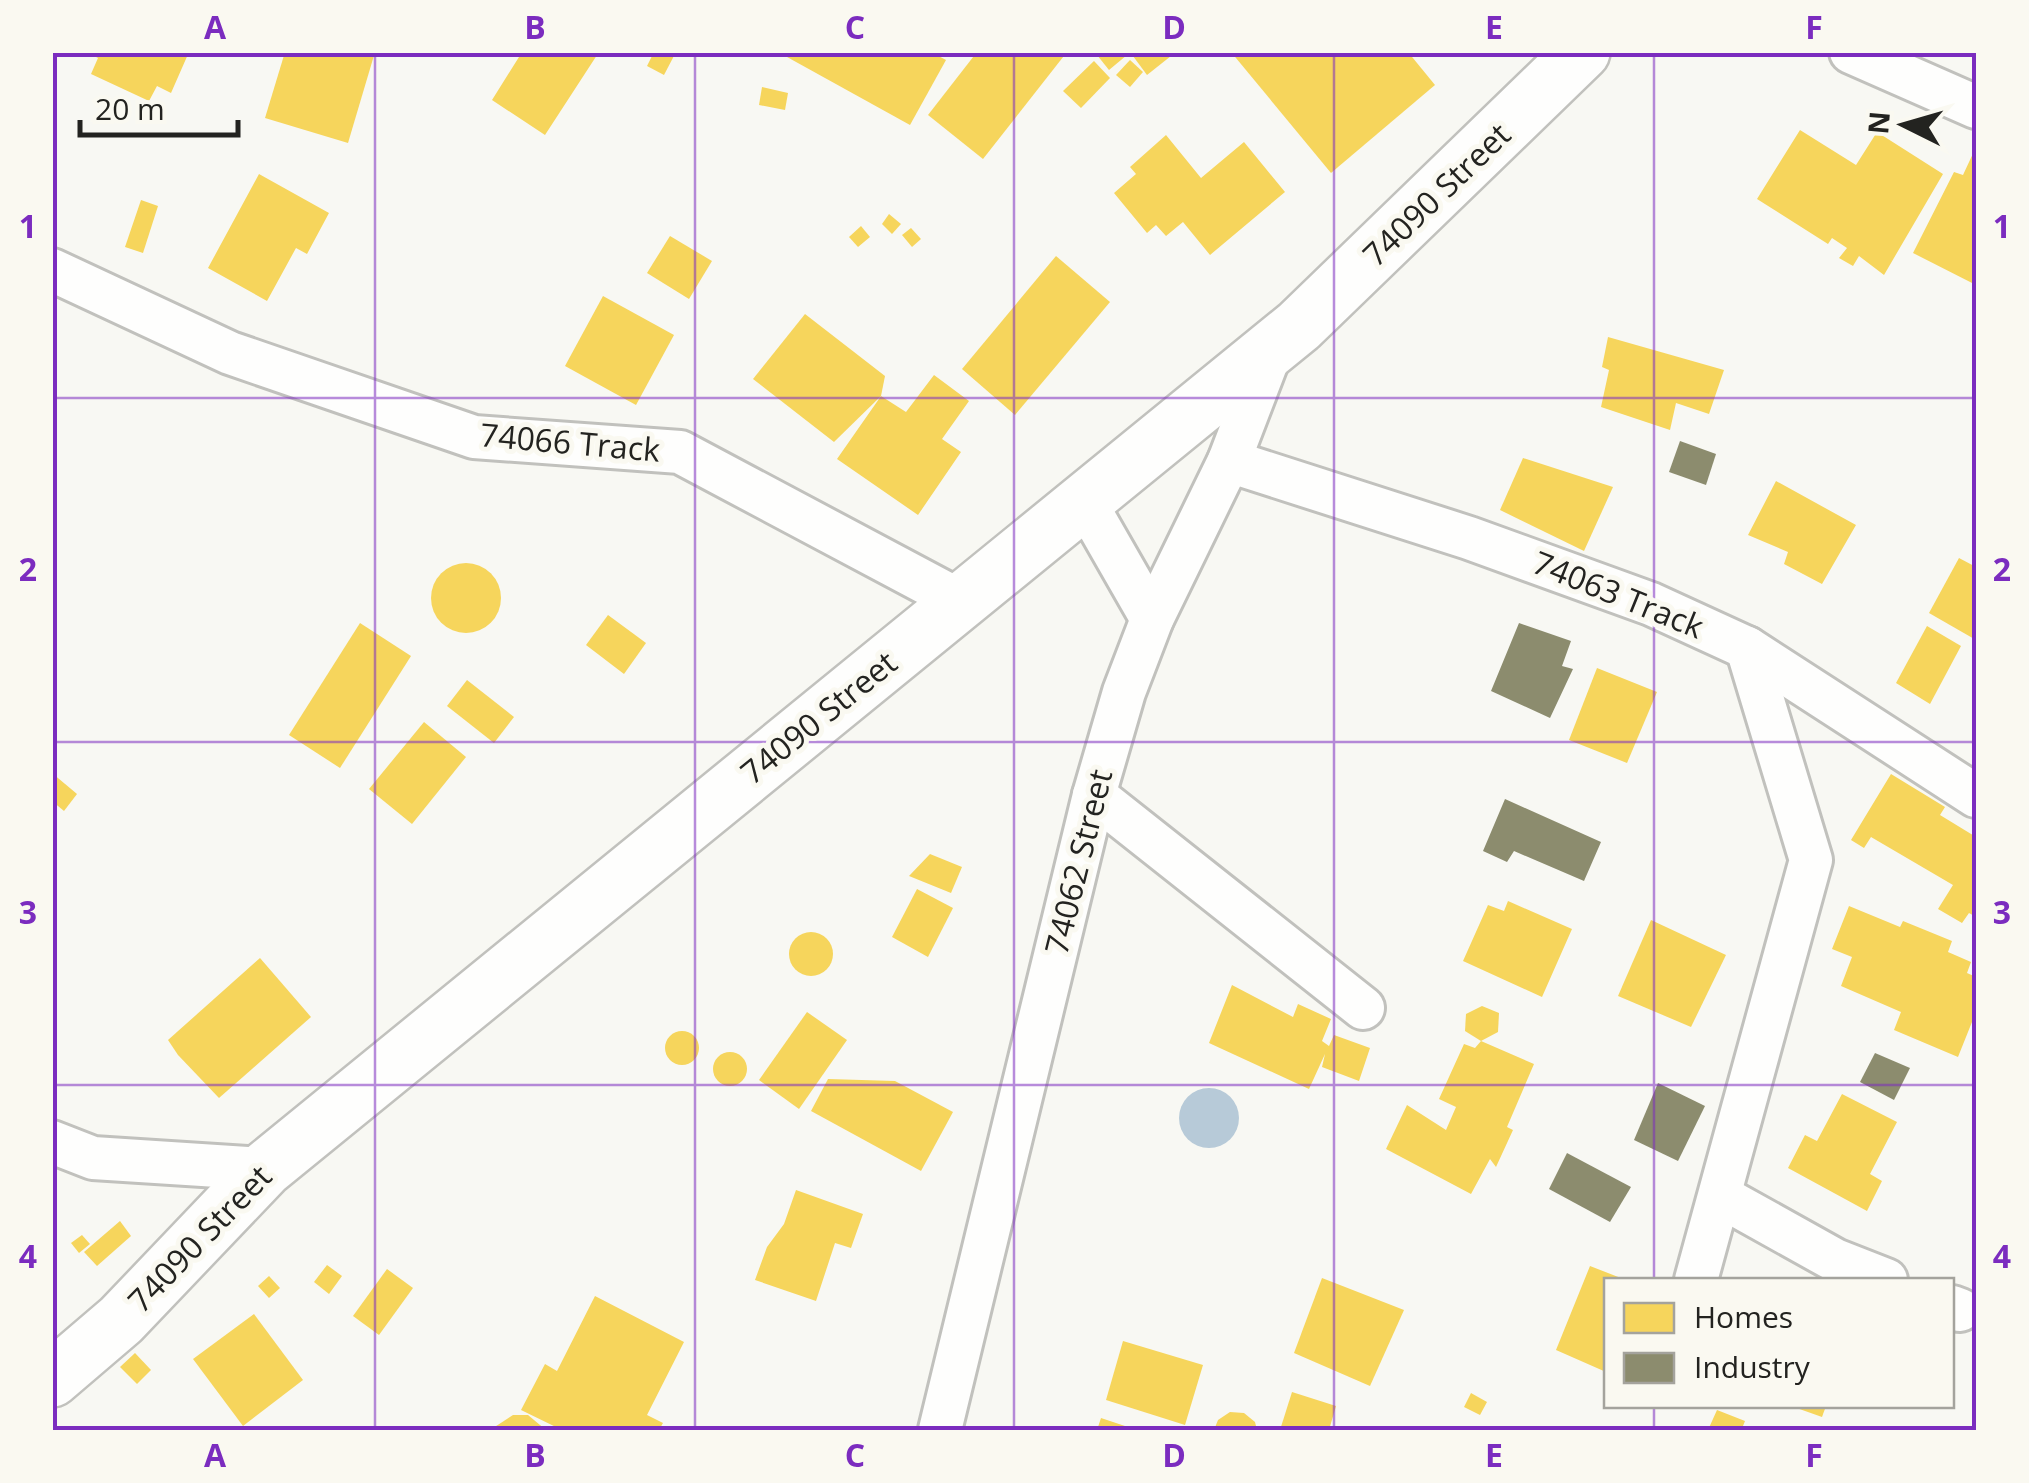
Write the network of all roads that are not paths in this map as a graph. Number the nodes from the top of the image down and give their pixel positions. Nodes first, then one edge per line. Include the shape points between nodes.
1 (1582, 52) edge
2 (1851, 52) edge
3 (1976, 107) edge
4 (52, 270) edge
5 (1299, 326) junction
6 (1229, 461) junction
7 (1085, 502) junction
8 (962, 602) junction
9 (1152, 619) junction
10 (1747, 648) junction
11 (1094, 795) junction
12 (1976, 796) edge
13 (1362, 1008) dead end
14 (52, 1142) edge
15 (265, 1169) junction
16 (1720, 1196) junction
17 (1697, 1278) edge
18 (1881, 1278) edge
19 (52, 1379) edge
20 (940, 1430) edge

1 - 5 street, 74090 Street
2 - 3 street
4 - 8 street, 74066 Track via 230,353 474,437 680,452
5 - 6 street, 74062 Street via 1270,354
5 - 7 street, 74090 Street
6 - 9 street, 74062 Street
6 - 10 street, 74063 Track via 1469,538 1651,604
7 - 8 street, 74090 Street
7 - 9 street
8 - 15 street, 74090 Street
9 - 11 street, 74062 Street
10 - 12 street, 74063 Track
10 - 16 street via 1810,860
11 - 13 street
11 - 20 street, 74062 Street
14 - 15 street via 94,1158
15 - 19 street, 74090 Street via 121,1320
16 - 17 street
16 - 18 street

